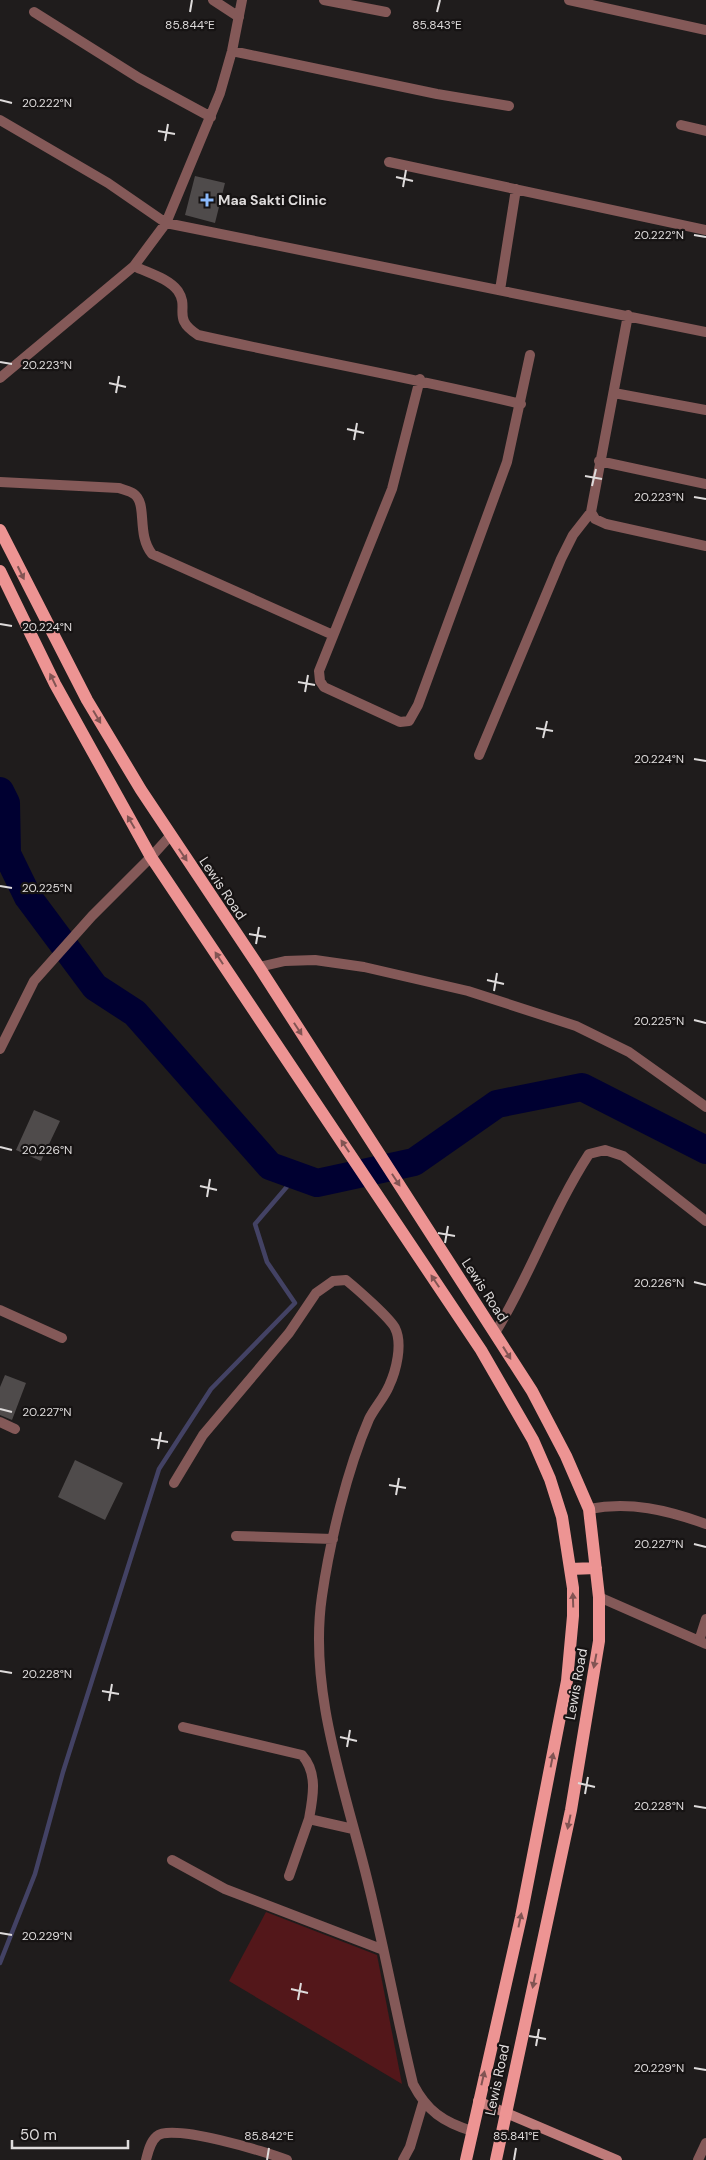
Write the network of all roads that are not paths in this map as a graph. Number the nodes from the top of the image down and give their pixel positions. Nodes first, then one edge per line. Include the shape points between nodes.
1 (213, 0) edge
2 (242, 0) edge
3 (324, 0) edge
4 (569, 0) edge
5 (34, 12) dead end
6 (386, 12) dead end
7 (238, 17) junction
8 (706, 30) edge
9 (232, 51) junction
10 (509, 106) dead end
11 (211, 116) junction
12 (0, 120) edge
13 (681, 125) dead end
14 (706, 131) edge
15 (389, 162) dead end
16 (516, 189) junction
17 (166, 223) junction
18 (706, 230) edge
19 (134, 266) junction
20 (500, 290) junction
21 (628, 315) junction
22 (706, 332) edge
23 (530, 355) dead end
24 (0, 378) edge
25 (420, 379) junction
26 (614, 393) junction
27 (521, 404) junction
28 (706, 410) edge
29 (599, 461) junction
30 (0, 482) edge
31 (706, 484) edge
32 (591, 512) junction
33 (0, 530) edge
34 (706, 546) edge
35 (0, 571) edge
36 (333, 635) junction
37 (479, 755) dead end
38 (170, 836) junction
39 (151, 857) junction
40 (259, 967) junction
41 (0, 1050) edge
42 (706, 1107) edge
43 (706, 1221) edge
44 (0, 1310) edge
45 (494, 1333) junction
46 (62, 1338) dead end
47 (0, 1422) edge
48 (14, 1429) dead end
49 (174, 1483) dead end
50 (589, 1509) junction
51 (706, 1524) edge
52 (236, 1536) dead end
53 (333, 1540) junction
54 (596, 1568) junction
55 (570, 1569) junction
56 (599, 1597) junction
57 (706, 1619) edge
58 (702, 1643) edge
59 (184, 1727) dead end
60 (309, 1819) junction
61 (353, 1829) junction
62 (172, 1860) dead end
63 (289, 1876) dead end
64 (382, 1949) junction
65 (478, 2101) junction
66 (423, 2103) junction
67 (506, 2111) junction
68 (472, 2131) junction
69 (706, 2143) edge
70 (146, 2160) edge
71 (287, 2160) edge
72 (403, 2160) edge
73 (466, 2160) edge
74 (496, 2160) edge
75 (617, 2160) edge
76 (698, 2160) edge

1 - 7 street
2 - 7 street
3 - 6 street
4 - 8 street
5 - 11 street via 139,78
7 - 9 street
9 - 10 street
9 - 11 street
11 - 17 street
12 - 17 street via 108,183
13 - 14 street
15 - 16 street
16 - 18 street
16 - 20 street
17 - 19 street
17 - 20 street
19 - 24 street
19 - 25 street via 170,283 182,301 182,319 187,328 198,335
20 - 21 street
21 - 22 street
21 - 26 street
23 - 27 street
25 - 27 street
25 - 36 street via 392,489
26 - 28 street
26 - 29 street
27 - 36 street via 493,505 418,705 409,721 400,722 324,687 320,671
29 - 31 street
29 - 32 street
30 - 36 street via 119,488 135,494 141,502 145,546 152,554
32 - 34 street via 595,519 606,524
32 - 37 street via 573,535 561,559
33 -> 38 main road, Lewis Road via 87,700
39 -> 35 main road, Lewis Road via 55,684
38 - 39 street
38 -> 40 main road, Lewis Road
39 - 41 street via 34,981
55 -> 39 main road, Lewis Road via 562,1517 533,1440 462,1322
40 - 42 street via 285,961 315,960 364,967 468,991 576,1026 630,1052
40 -> 45 main road, Lewis Road
43 - 45 street via 623,1156 605,1150 589,1154 512,1306
44 - 46 street
45 -> 50 main road, Lewis Road via 532,1391
47 - 48 street
49 - 53 street via 203,1435 289,1333 316,1293 333,1281 346,1280 395,1328 399,1349 389,1386 370,1417 354,1456
50 - 51 street via 634,1506 668,1510
50 - 54 main road, Lewis Road
52 - 53 street
53 - 61 street via 320,1609 320,1668 334,1754
54 - 55 main road
54 - 56 main road, Lewis Road
65 -> 55 main road, Lewis Road via 560,1718 574,1616
56 - 58 street
56 -> 67 main road, Lewis Road via 598,1641 571,1810
57 - 58 street
59 - 60 street via 302,1756 310,1764 312,1779
60 - 61 street
60 - 63 street
61 - 64 street
62 - 64 street via 225,1889
64 - 66 street via 412,2084
65 - 67 street
65 - 68 main road, Lewis Road
66 - 68 street via 450,2124
66 - 72 street
67 - 74 main road, Lewis Road
67 - 75 street
68 - 73 main road, Lewis Road
69 - 76 street
70 - 71 street via 148,2148 158,2135 169,2132 222,2140

